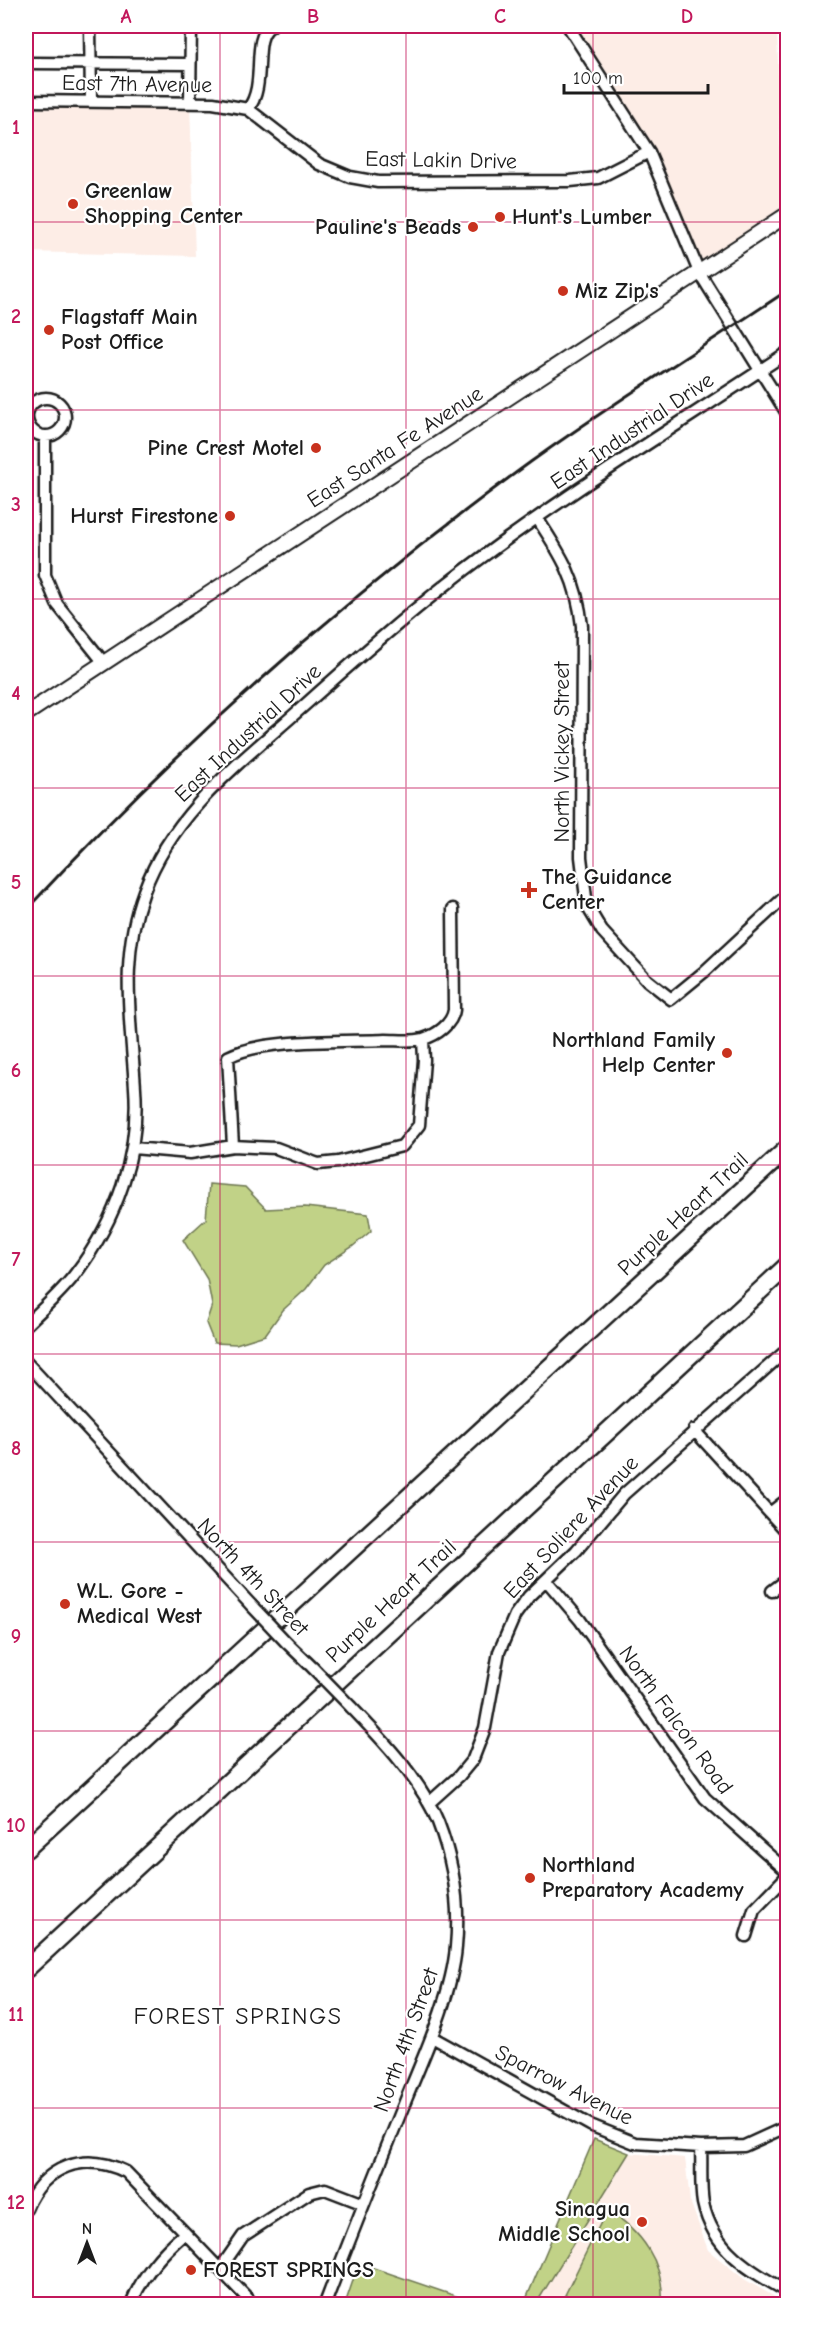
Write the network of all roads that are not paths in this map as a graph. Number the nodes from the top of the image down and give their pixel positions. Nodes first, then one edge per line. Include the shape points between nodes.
1 (90, 26) edge
2 (191, 26) edge
3 (568, 26) edge
4 (268, 27) edge
5 (26, 63) edge
6 (190, 63) junction
7 (91, 64) junction
8 (26, 101) edge
9 (91, 102) junction
10 (190, 103) junction
11 (248, 109) junction
12 (649, 152) junction
13 (788, 214) edge
14 (699, 272) junction
15 (788, 352) edge
16 (759, 371) junction
17 (788, 415) edge
18 (45, 436) dead end
19 (537, 518) junction
20 (104, 663) junction
21 (26, 714) edge
22 (788, 894) edge
23 (453, 909) dead end
24 (423, 1039) junction
25 (234, 1146) junction
26 (133, 1148) junction
27 (788, 1148) edge
28 (788, 1265) edge
29 (26, 1325) edge
30 (788, 1349) edge
31 (26, 1362) edge
32 (694, 1430) junction
33 (788, 1499) edge
34 (770, 1513) junction
35 (788, 1533) edge
36 (788, 1579) edge
37 (546, 1580) junction
38 (772, 1591) dead end
39 (429, 1803) junction
40 (26, 1849) edge
41 (788, 1873) edge
42 (746, 1936) dead end
43 (26, 1969) edge
44 (432, 2037) junction
45 (788, 2127) edge
46 (701, 2147) junction
47 (364, 2204) junction
48 (26, 2209) edge
49 (185, 2233) junction
50 (220, 2269) junction
51 (788, 2292) edge
52 (131, 2304) edge
53 (253, 2304) edge
54 (326, 2304) edge

1 - 7 street
2 - 6 street
3 - 12 street
4 - 11 street via 260,42 260,79 255,100
5 - 7 street
6 - 7 street
6 - 10 street
7 - 9 street
8 - 9 street, East 7th Avenue
9 - 10 street, East 7th Avenue
10 - 11 street, East 7th Avenue
11 - 12 street, East Lakin Drive via 319,164 350,177 378,182 598,178
12 - 14 street
13 - 14 main road, East Santa Fe Avenue
14 - 16 street
14 - 20 main road, East Santa Fe Avenue
15 - 16 street, East Industrial Drive
16 - 17 street
16 - 19 street, East Industrial Drive
18 - 20 street via 45,575 57,604
19 - 22 street, North Vickey Street via 565,563 580,604 581,857 587,906 602,931 647,980 671,999
19 - 26 street, East Industrial Drive via 449,582 307,703 205,795 171,838 144,891 130,951 127,994 136,1090
20 - 21 main road, East Santa Fe Avenue
23 - 24 street via 453,1019
24 - 25 street via 295,1043 240,1051 228,1058
24 - 25 street via 419,1125 402,1146 318,1164 276,1148
25 - 26 street via 190,1153
26 - 29 street, East Industrial Drive via 122,1190 103,1232 75,1276
27 - 40 highway, Purple Heart Trail
28 - 43 highway, Purple Heart Trail
30 - 32 street, East Soliere Avenue
31 - 39 street, North 4th Street, bridge via 251,1605 388,1745
32 - 34 street
32 - 37 street, East Soliere Avenue via 624,1494
33 - 34 street
34 - 35 street
36 - 38 street
37 - 39 street, East Soliere Avenue via 515,1615 506,1633 485,1728 472,1759
37 - 41 street, North Falcon Road via 580,1620 705,1798
39 - 44 street, North 4th Street via 447,1849 458,1920 452,1972
41 - 42 street, North Falcon Road via 754,1910
44 - 46 street, Sparrow Avenue via 615,2137 635,2143
44 - 47 street, North 4th Street
45 - 46 street, Sparrow Avenue via 744,2146
46 - 51 street via 703,2202 722,2244 748,2270
47 - 50 street via 324,2189 309,2193 243,2236
47 - 54 street, North 4th Street
48 - 49 street via 44,2179 77,2163 100,2163 126,2172
49 - 50 street
49 - 52 street via 149,2269
50 - 53 street

